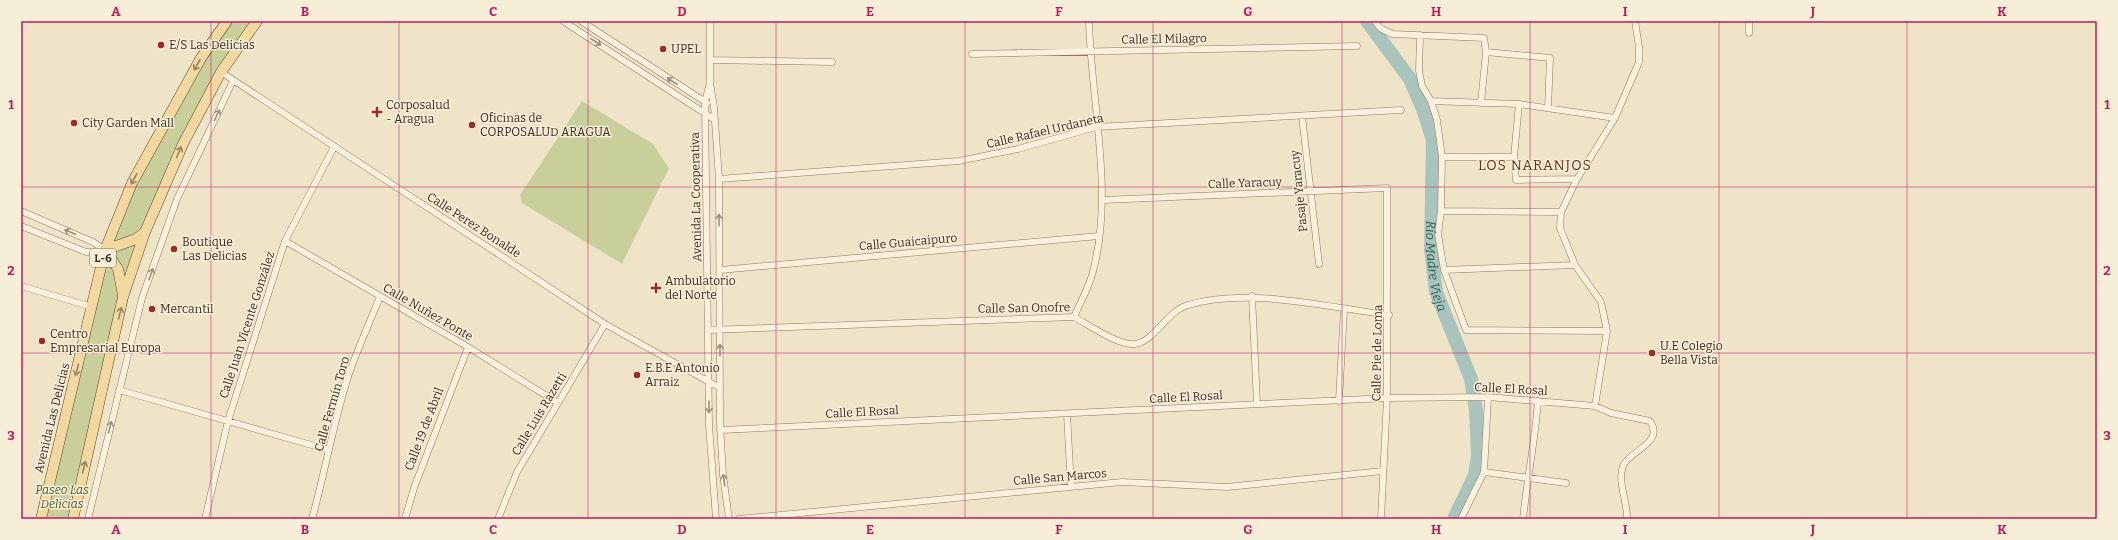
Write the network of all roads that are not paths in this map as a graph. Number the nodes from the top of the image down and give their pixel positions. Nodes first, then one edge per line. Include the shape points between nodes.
1 (227, 21) edge
2 (257, 21) edge
3 (563, 21) edge
4 (581, 21) edge
5 (710, 21) edge
6 (1089, 21) edge
7 (1375, 21) edge
8 (1635, 21) edge
9 (1749, 21) edge
10 (1749, 33) dead end
11 (1420, 35) junction
12 (1357, 46) dead end
13 (1090, 51) junction
14 (1486, 52) junction
15 (972, 54) dead end
16 (711, 60) junction
17 (832, 62) dead end
18 (221, 72) junction
19 (233, 81) junction
20 (710, 83) junction
21 (1431, 101) junction
22 (705, 102) junction
23 (1481, 103) junction
24 (1519, 104) junction
25 (714, 107) junction
26 (1548, 108) junction
27 (1401, 110) dead end
28 (706, 114) junction
29 (1302, 116) junction
30 (1615, 118) junction
31 (715, 120) junction
32 (1096, 127) junction
33 (334, 147) junction
34 (1442, 157) junction
35 (1514, 157) junction
36 (719, 179) junction
37 (1577, 179) junction
38 (1388, 188) joint
39 (1310, 192) junction
40 (1103, 200) junction
41 (21, 211) edge
42 (1441, 211) junction
43 (1561, 212) junction
44 (21, 226) edge
45 (145, 232) junction
46 (1099, 236) junction
47 (286, 241) junction
48 (105, 250) junction
49 (1319, 264) dead end
50 (1575, 265) junction
51 (720, 270) junction
52 (1444, 270) junction
53 (21, 286) edge
54 (1252, 296) junction
55 (123, 297) junction
56 (380, 297) junction
57 (92, 307) junction
58 (1344, 309) junction
59 (1389, 315) junction
60 (1074, 317) junction
61 (605, 324) junction
62 (720, 329) junction
63 (709, 330) junction
64 (1607, 332) junction
65 (468, 347) junction
66 (710, 383) junction
67 (720, 388) junction
68 (119, 390) junction
69 (1488, 397) junction
70 (1387, 398) junction
71 (1339, 401) junction
72 (1538, 401) junction
73 (558, 403) junction
74 (1257, 404) junction
75 (1595, 406) junction
76 (1067, 414) junction
77 (228, 421) junction
78 (720, 430) junction
79 (329, 450) junction
80 (1383, 471) junction
81 (1484, 472) junction
82 (1527, 479) junction
83 (1566, 483) dead end
84 (1071, 487) junction
85 (41, 519) edge
86 (73, 519) edge
87 (88, 519) edge
88 (206, 519) edge
89 (312, 519) edge
90 (405, 519) edge
91 (498, 519) edge
92 (716, 519) edge
93 (729, 519) edge
94 (739, 519) edge
95 (1380, 519) edge
96 (1461, 519) edge
97 (1523, 519) edge
98 (1627, 519) edge

1 -> 48 main road, Avenida Las Delicias / L-6 via 201,58 132,183
2 - 18 main road, L-6
3 -> 28 street, Avenida La Cooperativa
22 -> 4 street
5 - 16 street, Avenida La Cooperativa
6 - 13 street
7 - 11 street via 1380,28 1392,34
8 - 30 street via 1639,62
9 - 10 street
11 - 14 street via 1482,37 1485,40
11 - 21 street via 1419,71 1422,86
12 - 13 street, Calle El Milagro
13 - 15 street, Calle El Milagro
13 - 32 street
14 - 23 street
14 - 26 street via 1550,58
16 - 17 street
16 - 20 street, Avenida La Cooperativa
18 - 19 street, Calle Perez Bonalde
45 -> 18 main road, L-6 via 182,144
19 - 33 street, Calle Perez Bonalde
68 -> 19 street via 142,298 177,199
20 - 22 street, Avenida La Cooperativa
20 - 25 street, Avenida La Cooperativa
21 - 23 street
21 - 34 street via 1437,120
22 - 25 street
22 - 28 street, Avenida La Cooperativa
23 - 24 street
24 - 26 street
24 - 35 street
25 - 31 street, Avenida La Cooperativa
26 - 30 street
27 - 29 street, Calle Rafael Urdaneta
28 - 31 street, Avenida La Cooperativa
28 - 63 street, Avenida La Cooperativa
29 - 32 street, Calle Rafael Urdaneta
29 - 39 street, Pasaje Yaracuy
30 - 37 street
31 - 36 street, Avenida La Cooperativa
32 - 36 street, Calle Rafael Urdaneta via 1018,149 959,161
32 - 40 street
33 - 47 street, Calle Juan Vicente González
33 - 61 street, Calle Perez Bonalde
34 - 35 street
34 - 42 street
35 - 37 street via 1516,180
51 -> 36 street, Avenida La Cooperativa
37 - 43 street
38 - 39 street, Calle Yaracuy
38 - 59 street, Calle Pie de Loma
39 - 40 street, Calle Yaracuy
39 - 49 street, Pasaje Yaracuy
40 - 46 street
48 -> 41 street via 93,242
42 - 43 street
42 - 52 street via 1438,234
43 - 50 street via 1560,228
44 - 48 street via 86,252
45 - 48 main road via 136,239
45 - 55 main road, L-6
46 - 51 street, Calle Guaicaipuro
46 - 60 street via 1092,275
47 - 56 street, Calle Nuñez Ponte
47 - 77 street, Calle Juan Vicente González
48 - 55 main road via 118,269
48 - 57 main road, Avenida Las Delicias / L-6
50 - 52 street
50 - 64 street via 1601,302
51 - 62 street, Avenida La Cooperativa
52 - 64 street via 1466,330
53 - 57 street
54 - 58 street, Calle San Onofre
54 - 60 street, Calle San Onofre via 1219,298 1186,305 1165,320 1147,338 1136,344 1123,343
54 - 74 street
86 -> 55 main road, L-6
56 - 65 street, Calle Nuñez Ponte
56 - 79 street, Calle Fermín Toro via 351,369
57 -> 85 main road, Avenida Las Delicias / L-6
58 - 59 street, Calle San Onofre
58 - 71 street
59 - 70 street, Calle Pie de Loma
60 - 62 street, Calle San Onofre
61 - 66 street, Calle Perez Bonalde
61 - 73 street, Calle Luis Razetti
62 - 63 street, Calle San Onofre
67 -> 62 street, Avenida La Cooperativa
63 - 66 street, Avenida La Cooperativa
64 - 75 street
65 - 73 street, Calle Nuñez Ponte
65 - 90 street, Calle 19 de Abril via 414,488
66 - 67 street, Calle Perez Bonalde
66 -> 92 street, Avenida La Cooperativa via 709,425
67 - 78 street, Avenida La Cooperativa
68 - 77 street
87 -> 68 street
69 - 70 street, Calle El Rosal
69 - 72 street, Calle El Rosal
69 - 81 street
70 - 71 street, Calle El Rosal
70 - 80 street, Calle Pie de Loma
71 - 74 street, Calle El Rosal
72 - 75 street, Calle El Rosal
72 - 82 street via 1535,442
73 - 91 street, Calle Luis Razetti via 517,472
74 - 76 street, Calle El Rosal
75 - 98 street, Calle El Rosal via 1611,413 1650,421 1653,425 1654,436 1645,447 1627,459 1623,468
76 - 78 street, Calle El Rosal
76 - 84 street
77 - 79 street
77 - 88 street, Calle Juan Vicente González
93 -> 78 street, Avenida La Cooperativa
79 - 89 street, Calle Fermín Toro
80 - 84 street, Calle San Marcos via 1227,487 1122,482
80 - 95 street, Calle Pie de Loma
81 - 82 street
81 - 96 street
82 - 83 street
82 - 97 street
84 - 94 street, Calle San Marcos

